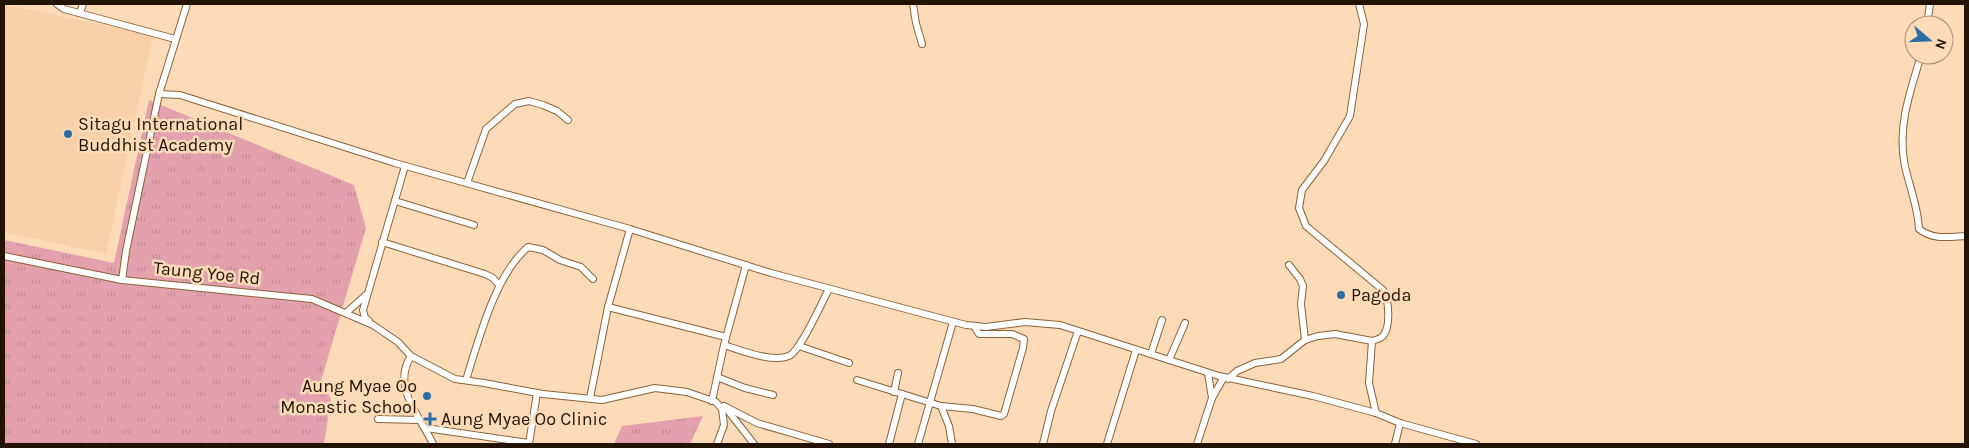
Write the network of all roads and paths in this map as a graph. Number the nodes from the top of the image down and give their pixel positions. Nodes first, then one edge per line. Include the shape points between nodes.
1 (57, 4) edge
2 (83, 4) edge
3 (187, 4) edge
4 (913, 4) edge
5 (1359, 4) edge
6 (80, 13) junction
7 (175, 39) junction
8 (922, 44) dead end
9 (1918, 65) edge
10 (158, 94) junction
11 (568, 120) dead end
12 (405, 166) junction
13 (467, 183) junction
14 (394, 201) junction
15 (474, 225) dead end
16 (630, 229) junction
17 (1965, 236) edge
18 (382, 242) junction
19 (4, 256) edge
20 (746, 265) junction
21 (1289, 265) dead end
22 (122, 280) junction
23 (592, 280) dead end
24 (499, 285) junction
25 (829, 289) junction
26 (369, 293) junction
27 (608, 306) junction
28 (347, 312) junction
29 (1162, 320) dead end
30 (953, 322) junction
31 (1185, 323) dead end
32 (373, 324) junction
33 (974, 326) junction
34 (1078, 331) junction
35 (726, 337) junction
36 (1305, 340) junction
37 (1372, 341) junction
38 (724, 345) junction
39 (799, 346) junction
40 (1136, 350) junction
41 (1151, 354) junction
42 (410, 356) junction
43 (1169, 360) junction
44 (849, 363) dead end
45 (898, 372) dead end
46 (1208, 373) junction
47 (717, 377) junction
48 (1226, 378) junction
49 (466, 380) junction
50 (857, 380) dead end
51 (537, 392) junction
52 (894, 392) junction
53 (902, 394) junction
54 (773, 395) dead end
55 (590, 398) junction
56 (1212, 398) junction
57 (712, 401) junction
58 (929, 402) junction
59 (722, 406) junction
60 (942, 406) junction
61 (1376, 413) junction
62 (378, 419) dead end
63 (420, 420) junction
64 (1400, 423) junction
65 (426, 428) junction
66 (1456, 442) edge
67 (434, 444) edge
68 (529, 444) edge
69 (718, 444) edge
70 (754, 444) edge
71 (829, 444) edge
72 (889, 444) edge
73 (918, 444) edge
74 (952, 444) edge
75 (1043, 444) edge
76 (1107, 444) edge
77 (1197, 444) edge
78 (1395, 444) edge
79 (1476, 444) edge

1 - 6 street
2 - 6 street
3 - 7 street
4 - 8 street
5 - 37 street via 1364,24 1350,116 1324,161 1302,190 1299,208 1306,226 1387,296 1385,333
6 - 7 street
7 - 10 street
9 - 17 street via 1905,108 1902,137 1919,228 1935,237
10 - 12 street via 180,95
10 - 22 street
11 - 13 street via 543,105 529,101 515,104 486,129
12 - 13 street
12 - 14 street
13 - 16 street
14 - 15 street
14 - 18 street
16 - 20 street
16 - 27 street
18 - 24 street via 484,274
18 - 26 street
19 - 22 street, Taung Yoe Rd
20 - 25 street
20 - 35 street
21 - 36 street via 1303,286 1301,304
22 - 28 street, Taung Yoe Rd via 308,298
23 - 24 street via 581,267 528,246
24 - 49 street
25 - 30 street
25 - 39 street
26 - 28 street
26 - 32 street via 363,310
27 - 35 street
27 - 55 street
28 - 32 street, Taung Yoe Rd
29 - 41 street
30 - 33 street
30 - 58 street
31 - 43 street
32 - 42 street, Taung Yoe Rd via 398,342
33 - 34 street via 1025,322 1060,325
33 - 60 street via 979,334 1012,334 1024,339 1004,414
34 - 40 street
34 - 75 street
35 - 38 street
36 - 37 street via 1335,334
36 - 48 street via 1281,358 1255,363
37 - 61 street via 1369,383
38 - 39 street via 780,357 790,355
38 - 47 street
39 - 44 street
40 - 41 street
40 - 76 street
41 - 43 street
42 - 49 street via 452,378
42 - 63 street via 402,376 405,390
43 - 46 street
45 - 52 street
46 - 48 street
46 - 56 street
47 - 54 street
47 - 57 street
48 - 56 street
48 - 61 street
49 - 51 street
50 - 52 street
51 - 55 street
51 - 68 street
52 - 53 street
53 - 58 street
53 - 72 street
55 - 57 street via 602,400 662,388
56 - 77 street
57 - 59 street
58 - 60 street
58 - 73 street
59 - 69 street via 724,425
59 - 70 street
59 - 71 street via 757,422
60 - 74 street
61 - 64 street
62 - 63 street
63 - 65 street
64 - 66 street
64 - 78 street
65 - 67 street
65 - 68 street
66 - 79 street

